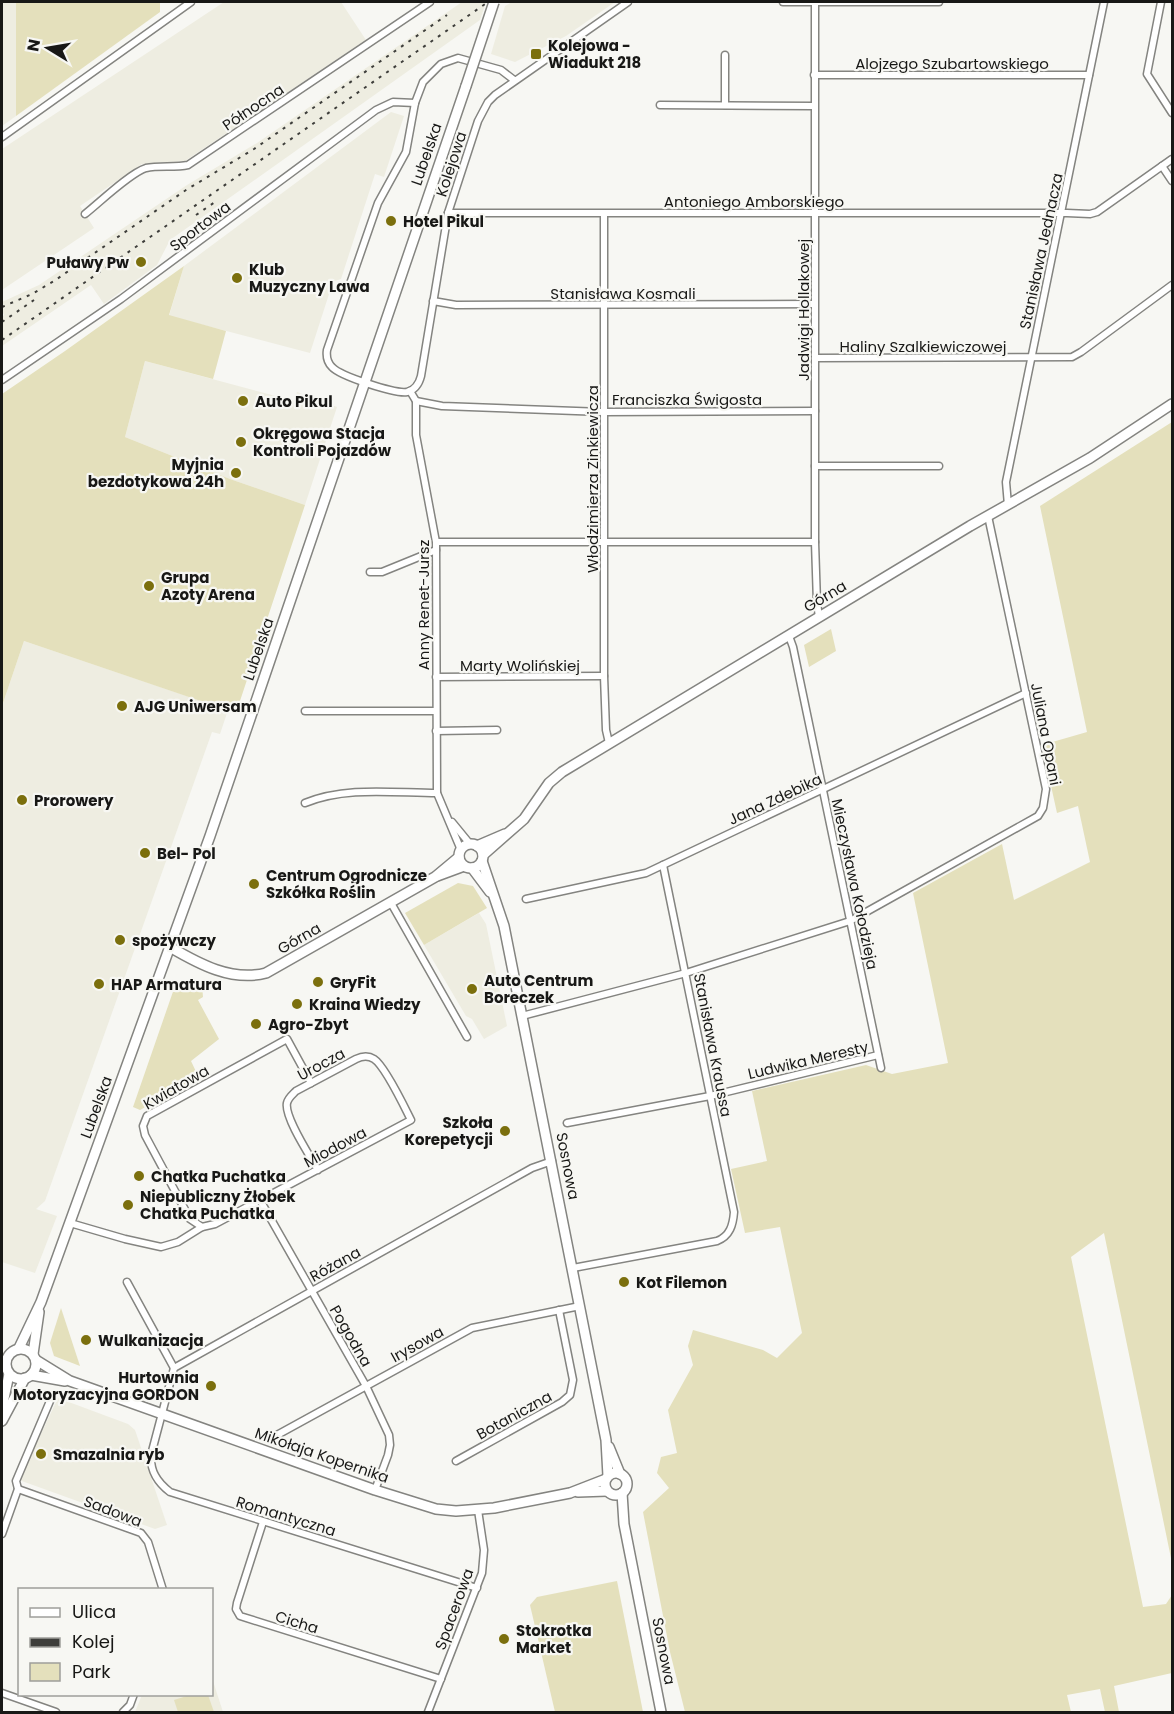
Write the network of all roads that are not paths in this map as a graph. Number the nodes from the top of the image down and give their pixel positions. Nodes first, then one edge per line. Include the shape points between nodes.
1 (191, 2) edge
2 (430, 2) edge
3 (494, 2) edge
4 (628, 2) edge
5 (783, 2) edge
6 (815, 2) edge
7 (906, 2) edge
8 (939, 2) edge
9 (1104, 2) edge
10 (1161, 2) edge
11 (725, 55) dead end
12 (814, 75) junction
13 (1089, 75) junction
14 (514, 80) junction
15 (415, 103) junction
16 (660, 105) dead end
17 (725, 105) junction
18 (814, 106) junction
19 (1173, 113) edge
20 (2, 136) edge
21 (1173, 159) edge
22 (1162, 166) junction
23 (1173, 181) edge
24 (448, 213) junction
25 (815, 213) junction
26 (1061, 213) junction
27 (85, 214) dead end
28 (603, 214) junction
29 (1173, 285) edge
30 (433, 301) junction
31 (814, 304) junction
32 (603, 306) junction
33 (1031, 357) junction
34 (815, 358) junction
35 (2, 380) edge
36 (365, 382) junction
37 (410, 391) junction
38 (416, 401) junction
39 (1173, 404) edge
40 (815, 411) junction
41 (603, 412) junction
42 (816, 466) junction
43 (939, 466) dead end
44 (1008, 505) junction
45 (988, 516) junction
46 (436, 542) junction
47 (604, 542) junction
48 (815, 542) junction
49 (436, 550) junction
50 (370, 572) dead end
51 (819, 617) junction
52 (789, 636) junction
53 (604, 676) junction
54 (436, 677) junction
55 (1026, 693) junction
56 (305, 711) dead end
57 (436, 711) junction
58 (497, 730) dead end
59 (436, 731) junction
60 (609, 743) junction
61 (823, 790) junction
62 (437, 793) junction
63 (305, 803) dead end
64 (450, 820) junction
65 (510, 832) junction
66 (474, 845) junction
67 (460, 853) junction
68 (483, 858) junction
69 (663, 865) junction
70 (468, 867) junction
71 (435, 877) junction
72 (495, 899) junction
73 (526, 899) dead end
74 (391, 903) junction
75 (850, 921) junction
76 (170, 947) junction
77 (686, 973) junction
78 (522, 1016) junction
79 (467, 1037) dead end
80 (878, 1055) junction
81 (881, 1068) dead end
82 (311, 1083) junction
83 (710, 1096) junction
84 (411, 1119) joint
85 (567, 1123) dead end
86 (552, 1161) junction
87 (318, 1170) junction
88 (260, 1200) junction
89 (70, 1223) junction
90 (202, 1227) junction
91 (573, 1268) junction
92 (127, 1282) dead end
93 (311, 1291) junction
94 (41, 1302) junction
95 (580, 1306) junction
96 (559, 1310) junction
97 (11, 1350) edge
98 (34, 1357) junction
99 (3, 1362) edge
100 (174, 1368) junction
101 (9, 1374) junction
102 (28, 1377) junction
103 (70, 1381) junction
104 (366, 1386) junction
105 (50, 1401) dead end
106 (2, 1407) edge
107 (160, 1414) junction
108 (2, 1420) edge
109 (277, 1435) dead end
110 (606, 1440) junction
111 (456, 1461) dead end
112 (620, 1474) junction
113 (607, 1478) junction
114 (18, 1489) junction
115 (375, 1490) junction
116 (570, 1492) junction
117 (614, 1493) junction
118 (478, 1510) junction
119 (262, 1522) junction
120 (2, 1534) edge
121 (162, 1588) edge
122 (477, 1588) junction
123 (441, 1679) junction
124 (2, 1693) edge
125 (134, 1696) edge
126 (56, 1713) edge
127 (123, 1713) edge
128 (428, 1713) edge
129 (661, 1713) edge

1 - 20 street
2 - 27 street, Północna via 188,165 145,168
3 - 36 street, Lubelska, bridge
4 - 14 street, Kolejowa
5 - 6 street
6 - 7 street
6 - 12 street, Jadwigi Hollakowej
7 - 8 street
9 - 13 street, Stanisława Jednacza
10 - 19 street via 1147,74
11 - 17 street
12 - 13 street, Alojzego Szubartowskiego
12 - 18 street, Jadwigi Hollakowej
13 - 26 street, Stanisława Jednacza
14 - 15 street via 494,67 458,58 441,64 428,76
14 - 24 street, Kolejowa via 488,102 478,121
15 - 35 street, Sportowa via 393,102 376,110 121,299
15 - 36 street via 406,152 378,203 327,353 334,369
16 - 17 street
17 - 18 street
18 - 25 street, Jadwigi Hollakowej
21 - 22 street, Antoniego Amborskiego
22 - 23 street
22 - 26 street, Antoniego Amborskiego via 1096,212
24 - 28 street, Antoniego Amborskiego
24 - 30 street, Kolejowa
25 - 26 street, Antoniego Amborskiego
25 - 28 street, Antoniego Amborskiego
25 - 31 street, Jadwigi Hollakowej
26 - 33 street, Stanisława Jednacza
28 - 32 street, Włodzimierza Zinkiewicza
29 - 33 street, Haliny Szalkiewiczowej via 1078,355
30 - 32 street, Stanisława Kosmali via 456,305
30 - 37 street, Kolejowa via 419,382
31 - 32 street, Stanisława Kosmali
31 - 34 street, Jadwigi Hollakowej
32 - 41 street, Włodzimierza Zinkiewicza
33 - 34 street, Haliny Szalkiewiczowej
33 - 44 street, Stanisława Jednacza via 1006,482
34 - 40 street, Jadwigi Hollakowej
36 - 37 street via 398,392
36 - 76 street, Lubelska
37 - 38 street
38 - 41 street, Franciszka Świgosta via 442,406
38 - 46 street, Anny Renet-Jursz via 416,435
39 - 44 street, Górna
40 - 41 street, Franciszka Świgosta
40 - 42 street, Jadwigi Hollakowej
41 - 47 street, Włodzimierza Zinkiewicza
42 - 43 street
42 - 48 street, Jadwigi Hollakowej
44 - 45 street, Górna
45 - 51 street, Górna
45 - 55 street, Juliana Opani
46 - 47 street
46 - 49 street, Anny Renet-Jursz
47 - 48 street
47 - 53 street, Włodzimierza Zinkiewicza
48 - 51 street, Jadwigi Hollakowej
49 - 50 street via 382,572
49 - 54 street, Anny Renet-Jursz
51 - 52 street, Górna
52 - 60 street, Górna
52 - 61 street, Mieczysława Kołodzieja
53 - 54 street, Marty Wolińskiej
53 - 60 street, Włodzimierza Zinkiewicza
54 - 57 street, Anny Renet-Jursz
55 - 61 street, Jana Zdebika
55 - 75 street, Juliana Opani via 1046,789 1044,808 1038,816
56 - 57 street
57 - 59 street, Anny Renet-Jursz
58 - 59 street
59 - 62 street, Anny Renet-Jursz
60 - 65 street, Górna via 549,783
61 - 69 street, Jana Zdebika
61 - 75 street, Mieczysława Kołodzieja
62 - 63 street via 352,793
62 - 64 street, Anny Renet-Jursz
64 - 66 street, Anny Renet-Jursz
64 - 67 street, Anny Renet-Jursz
65 - 66 street, Górna
65 - 68 street, Górna
66 - 67 street, Górna
66 - 68 street, Sosnowa
67 - 70 street, Sosnowa
67 - 71 street, Górna
68 - 70 street, Górna via 478,866
68 - 72 street, Sosnowa
69 - 73 street, Jana Zdebika via 646,873
69 - 77 street, Stanisława Kraussa
70 - 71 street, Górna
70 - 72 street, Sosnowa
71 - 74 street, Górna
72 - 78 street, Sosnowa
74 - 76 street, Górna via 259,975 229,974
74 - 79 street
75 - 77 street, Juliana Opani
75 - 80 street, Mieczysława Kołodzieja
76 - 89 street, Lubelska
77 - 78 street, Juliana Opani
77 - 83 street, Stanisława Kraussa
78 - 86 street, Sosnowa
80 - 81 street, Mieczysława Kołodzieja
80 - 83 street, Ludwika Meresty
82 - 84 street, Urocza via 356,1059 371,1057 381,1066
82 - 87 street, Urocza via 291,1095 286,1104
82 - 90 street, Kwiatowa via 287,1039 147,1116 145,1135 190,1219
83 - 85 street, Ludwika Meresty
83 - 91 street, Stanisława Kraussa via 734,1212 730,1230 717,1241
84 - 87 street, Miodowa
86 - 91 street, Sosnowa
86 - 93 street, Różana via 532,1168
87 - 88 street, Miodowa
88 - 90 street, Miodowa
88 - 93 street, Pogodna
89 - 90 street, Miodowa via 161,1247
89 - 94 street, Lubelska
91 - 95 street, Sosnowa
92 - 100 street
93 - 100 street, Różana
93 - 104 street, Pogodna
94 - 97 street, Lubelska
94 - 98 street, Lubelska
95 - 96 street, Irysowa
95 - 110 street, Sosnowa
96 - 104 street, Irysowa via 472,1328
96 - 111 street, Botaniczna via 573,1380 570,1395
97 - 98 street via 29,1350
97 - 99 street
98 - 102 street via 35,1368
98 - 103 street, Mikołaja Kopernika
99 - 101 street
100 - 107 street
101 - 102 street via 17,1379
101 - 106 street
102 - 103 street, Mikołaja Kopernika
102 - 108 street
103 - 107 street, Mikołaja Kopernika
104 - 109 street, Irysowa
104 - 115 street, Pogodna via 390,1445
105 - 114 street via 16,1481
107 - 115 street, Mikołaja Kopernika
107 - 119 street, Romantyczna via 150,1460 164,1487
110 - 112 street, Sosnowa
110 - 113 street, Sosnowa
112 - 113 street
112 - 117 street via 627,1484
113 - 116 street, Mikołaja Kopernika
113 - 117 street via 605,1485
114 - 120 street
114 - 121 street, Sadowa via 141,1533 148,1542
115 - 118 street, Mikołaja Kopernika via 436,1509
116 - 117 street, Mikołaja Kopernika
116 - 118 street, Mikołaja Kopernika
117 - 129 street, Sosnowa via 624,1524
118 - 122 street, Spacerowa via 484,1555
119 - 122 street, Romantyczna
119 - 123 street, Cicha via 237,1603 240,1616
122 - 123 street, Spacerowa
123 - 128 street, Spacerowa
124 - 126 street
125 - 127 street

